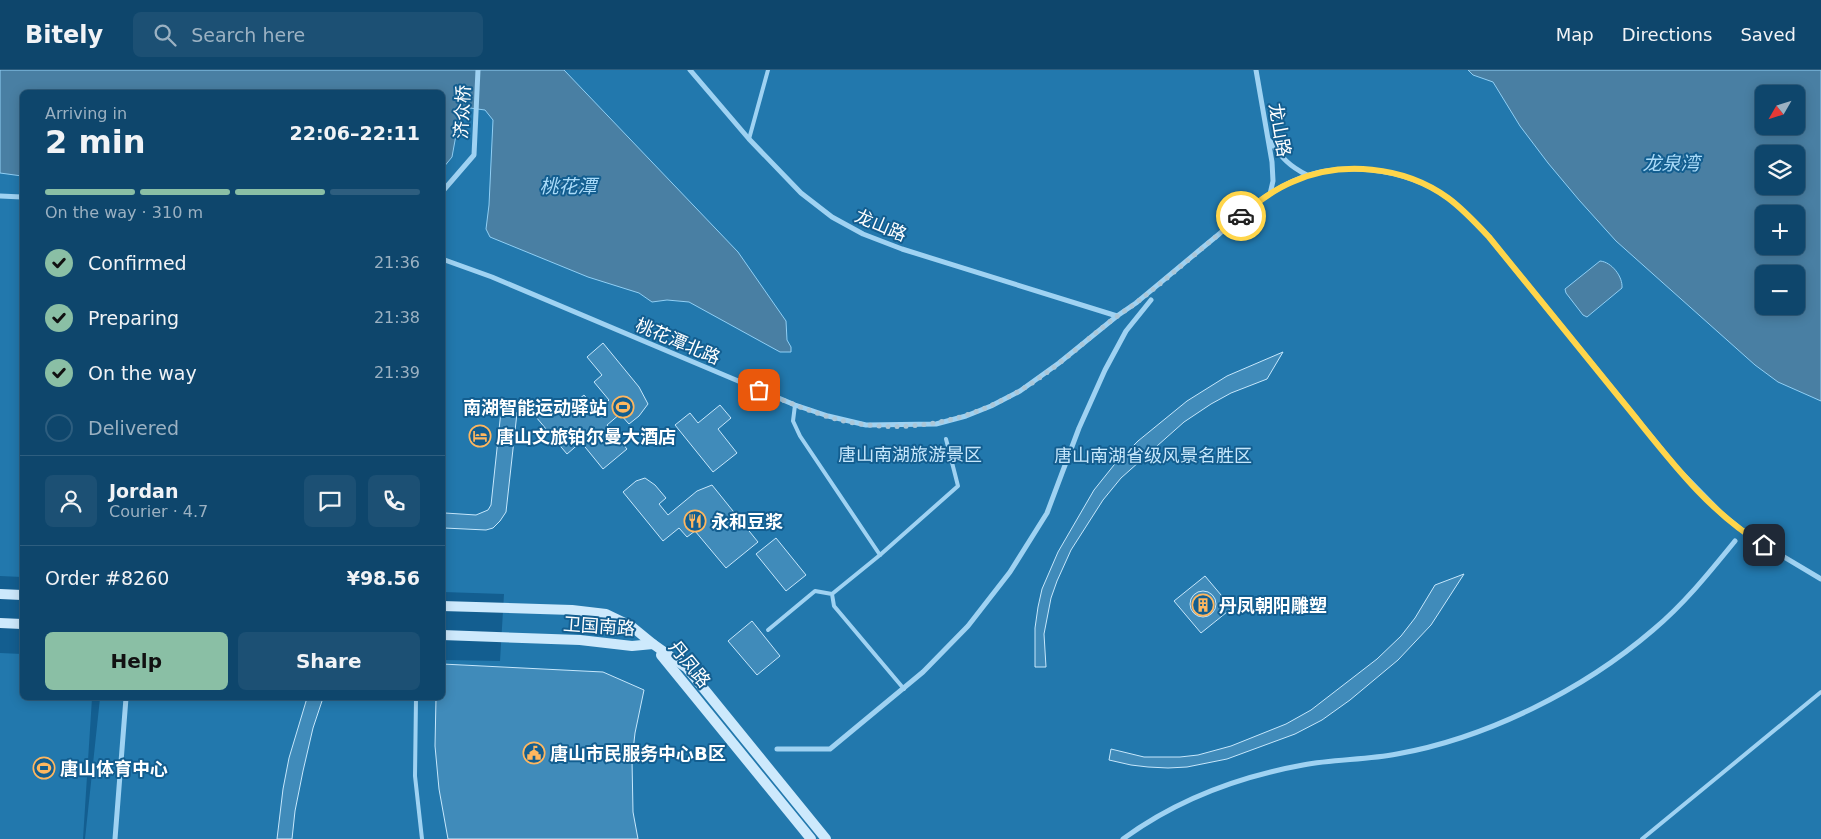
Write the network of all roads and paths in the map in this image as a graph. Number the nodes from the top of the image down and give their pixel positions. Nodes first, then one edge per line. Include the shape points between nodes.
1 (478, 70) edge
2 (690, 70) edge
3 (768, 70) edge
4 (1256, 70) edge
5 (1268, 138) junction
6 (749, 139) junction
7 (1307, 176) junction
8 (445, 188) edge
9 (1270, 194) junction
10 (0, 196) edge
11 (20, 197) edge
12 (445, 260) edge
13 (1151, 300) dead end
14 (1117, 316) junction
15 (795, 405) junction
16 (946, 439) dead end
17 (1734, 541) dead end
18 (880, 555) junction
19 (1821, 579) edge
20 (0, 594) edge
21 (20, 594) edge
22 (832, 594) junction
23 (445, 606) edge
24 (0, 623) edge
25 (20, 624) edge
26 (768, 630) dead end
27 (445, 636) edge
28 (653, 644) junction
29 (904, 689) junction
30 (1821, 692) edge
31 (126, 700) edge
32 (416, 700) edge
33 (777, 749) dead end
34 (116, 839) edge
35 (422, 839) edge
36 (811, 839) edge
37 (826, 839) edge
38 (1122, 839) edge
39 (1642, 839) edge

1 - 8 street, 济众桥 via 474,154
2 - 6 street, 龙山路
3 - 6 lane
4 - 5 street, 龙山路
5 - 7 street via 1282,159
5 - 9 street, 龙山路 via 1272,162
6 - 14 street, 龙山路 via 801,193 832,217 863,234
7 - 9 street, 桃花潭北路
7 - 19 street, 桃花潭北路 via 1340,170 1384,171 1408,177 1447,198 1489,237 1702,495 1749,536
9 - 14 street, 桃花潭北路
10 - 11 street
12 - 15 street, 桃花潭北路
13 - 29 street via 1126,331 1104,370 1047,513 1029,544 968,626
14 - 15 street, 桃花潭北路 via 1020,391 991,406 943,422 866,425
15 - 18 lane via 793,421 800,436
16 - 18 lane via 958,486
17 - 38 street via 1701,583 1653,630 1590,676 1511,718 1443,743 1396,754 1304,764 1246,778 1169,808
18 - 22 lane
20 - 21 main road
22 - 26 lane via 816,591
22 - 29 lane via 834,606
23 - 28 main road, 卫国南路 via 606,614 632,626
24 - 25 main road
27 - 28 main road, 卫国南路 via 580,640 632,646
28 - 36 main road, 丹凤路
28 - 37 main road, 丹凤路 via 686,668
29 - 33 street via 830,749
30 - 39 lane
31 - 34 street
32 - 35 lane via 415,776

